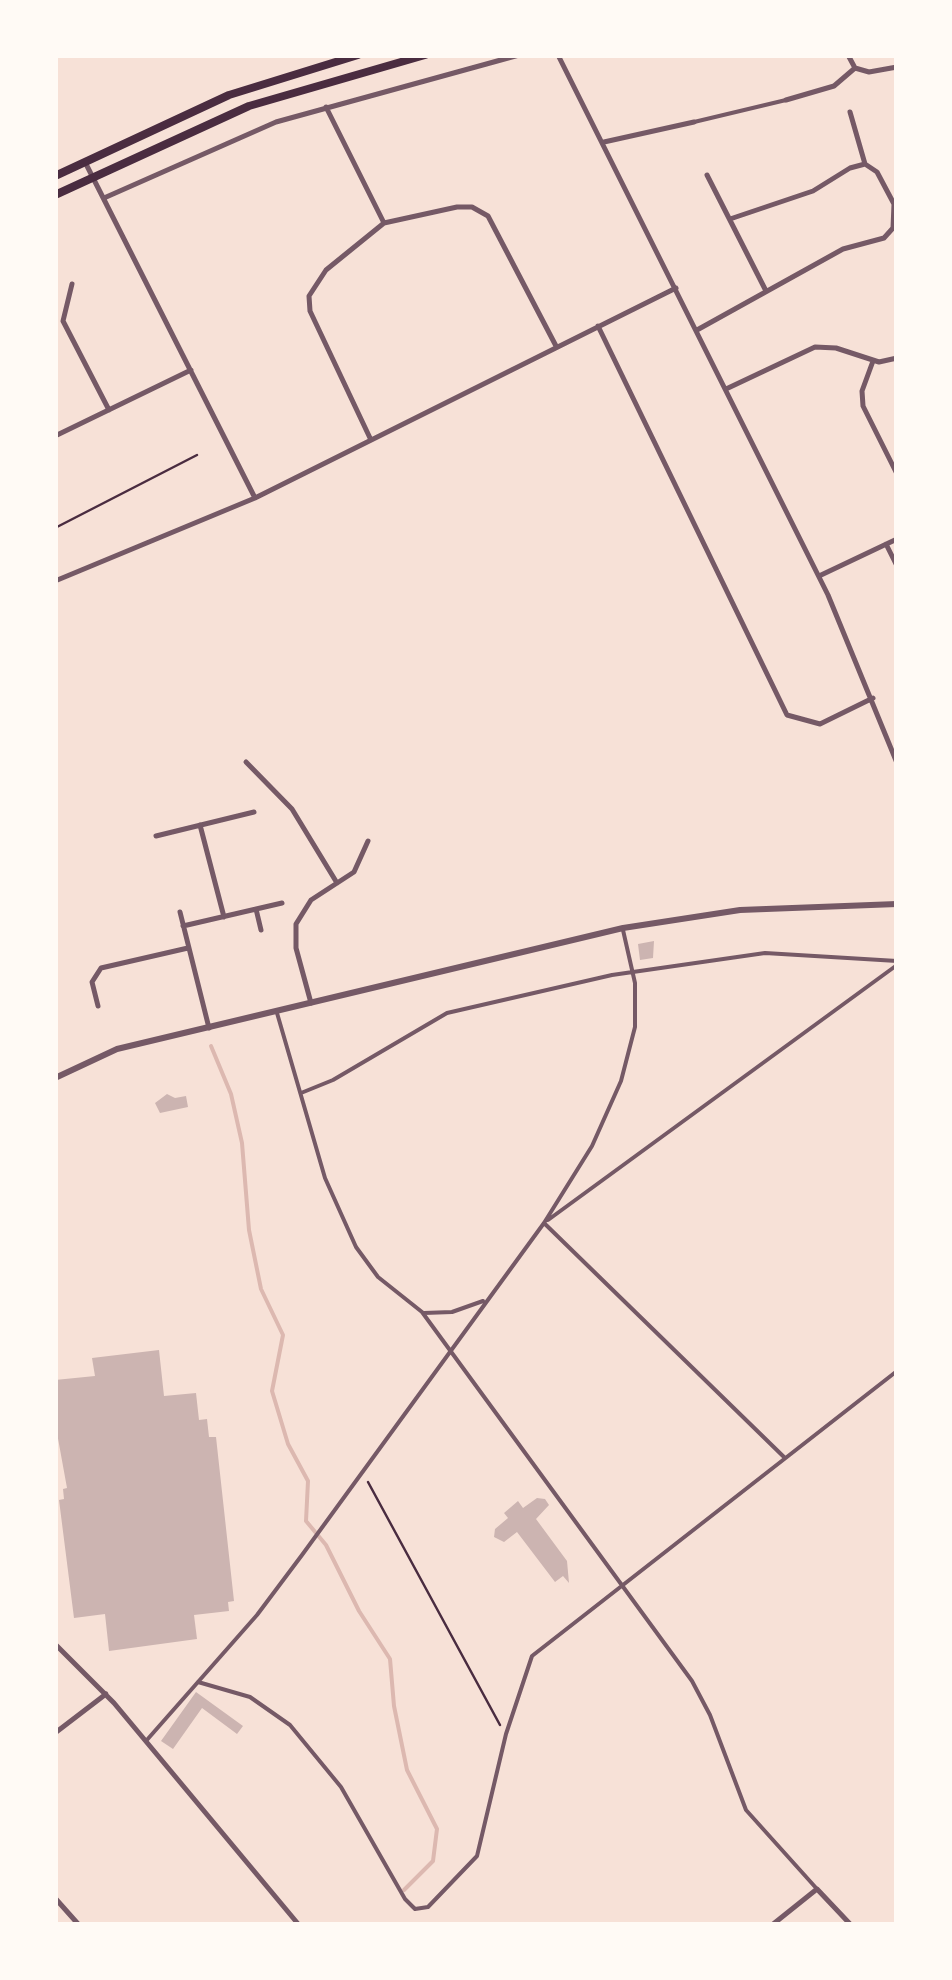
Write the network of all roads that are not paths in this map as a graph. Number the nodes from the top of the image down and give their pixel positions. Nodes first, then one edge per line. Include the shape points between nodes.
1 (358, 55) edge
2 (426, 55) edge
3 (519, 55) edge
4 (558, 55) edge
5 (848, 55) edge
6 (897, 67) edge
7 (855, 68) junction
8 (786, 100) joint
9 (326, 107) junction
10 (850, 112) dead end
11 (694, 122) joint
12 (604, 142) junction
13 (85, 161) junction
14 (865, 164) junction
15 (707, 174) dead end
16 (55, 176) edge
17 (93, 176) junction
18 (55, 195) edge
19 (104, 198) junction
20 (730, 219) junction
21 (384, 224) junction
22 (895, 229) edge
23 (72, 284) dead end
24 (676, 288) junction
25 (766, 291) junction
26 (59, 320) edge
27 (598, 326) junction
28 (697, 330) junction
29 (556, 348) junction
30 (897, 358) edge
31 (873, 362) junction
32 (191, 370) junction
33 (726, 389) junction
34 (108, 410) junction
35 (55, 436) edge
36 (370, 438) junction
37 (897, 474) edge
38 (255, 498) junction
39 (897, 539) edge
40 (886, 544) junction
41 (897, 566) edge
42 (819, 576) junction
43 (55, 581) edge
44 (873, 698) junction
45 (246, 762) dead end
46 (897, 763) edge
47 (254, 812) dead end
48 (200, 824) junction
49 (156, 836) dead end
50 (368, 841) dead end
51 (337, 883) junction
52 (282, 903) dead end
53 (897, 904) edge
54 (256, 909) junction
55 (180, 912) dead end
56 (224, 917) junction
57 (183, 926) junction
58 (623, 928) junction
59 (261, 930) dead end
60 (188, 948) junction
61 (897, 963) edge
62 (633, 971) junction
63 (310, 1004) junction
64 (98, 1006) dead end
65 (276, 1012) junction
66 (210, 1028) junction
67 (55, 1078) edge
68 (301, 1092) junction
69 (544, 1223) junction
70 (487, 1299) junction
71 (422, 1312) junction
72 (448, 1351) junction
73 (897, 1371) edge
74 (786, 1458) junction
75 (621, 1584) junction
76 (55, 1644) edge
77 (198, 1682) junction
78 (106, 1694) junction
79 (55, 1733) edge
80 (146, 1741) junction
81 (818, 1889) junction
82 (55, 1898) edge
83 (80, 1925) edge
84 (299, 1925) edge
85 (772, 1925) edge
86 (851, 1925) edge

1 - 13 main road via 230,95
2 - 17 main road via 267,100
3 - 9 street
4 - 12 street
5 - 7 street
6 - 7 street
7 - 8 street via 834,86
8 - 11 street
9 - 19 street via 276,122
9 - 21 street
10 - 14 street
11 - 12 street
12 - 24 street
13 - 16 main road
13 - 17 street
14 - 20 street via 813,191
14 - 22 street via 877,172 894,204
15 - 20 street
17 - 18 main road
17 - 19 street
19 - 32 street
20 - 25 street
21 - 29 street via 457,208 488,216
21 - 36 street via 326,270 309,296 310,311
22 - 25 street
23 - 26 street
24 - 27 street
24 - 28 street
25 - 28 street
26 - 34 street
27 - 29 street
27 - 44 street via 787,715 820,724
28 - 33 street
29 - 36 street
30 - 31 street
31 - 33 street via 815,346
31 - 37 street via 864,406
32 - 34 street
32 - 38 street
33 - 42 street
34 - 35 street
36 - 38 street
38 - 43 street
39 - 40 street
40 - 41 street
40 - 42 street
42 - 44 street
44 - 46 street
45 - 51 street via 292,809
47 - 48 street
48 - 49 street
48 - 56 street
50 - 51 street via 363,859
51 - 63 street via 311,900 296,924
52 - 54 street
53 - 58 street via 740,910
54 - 56 street
54 - 59 street
55 - 57 street
56 - 57 street
57 - 60 street
58 - 62 street
58 - 63 street
60 - 64 street via 101,968 92,982
60 - 66 street
61 - 62 street via 765,953
61 - 69 street
62 - 68 street via 447,1013
62 - 69 street via 636,1012 620,1081 592,1146
63 - 65 street
65 - 66 street
65 - 68 street
66 - 67 street via 100,1055
68 - 71 street via 346,1230 378,1277
69 - 70 street
69 - 74 street
70 - 71 street via 452,1312
70 - 72 street
71 - 72 street
72 - 75 street
72 - 77 street via 308,1547
73 - 74 street
74 - 75 street
75 - 77 street via 532,1656 472,1865 428,1906 415,1909 405,1899 340,1786 290,1725 250,1697
75 - 81 street via 700,1694 746,1810
76 - 78 street
77 - 80 street
78 - 79 street
78 - 80 street
80 - 84 street
81 - 85 street
81 - 86 street
82 - 83 street

